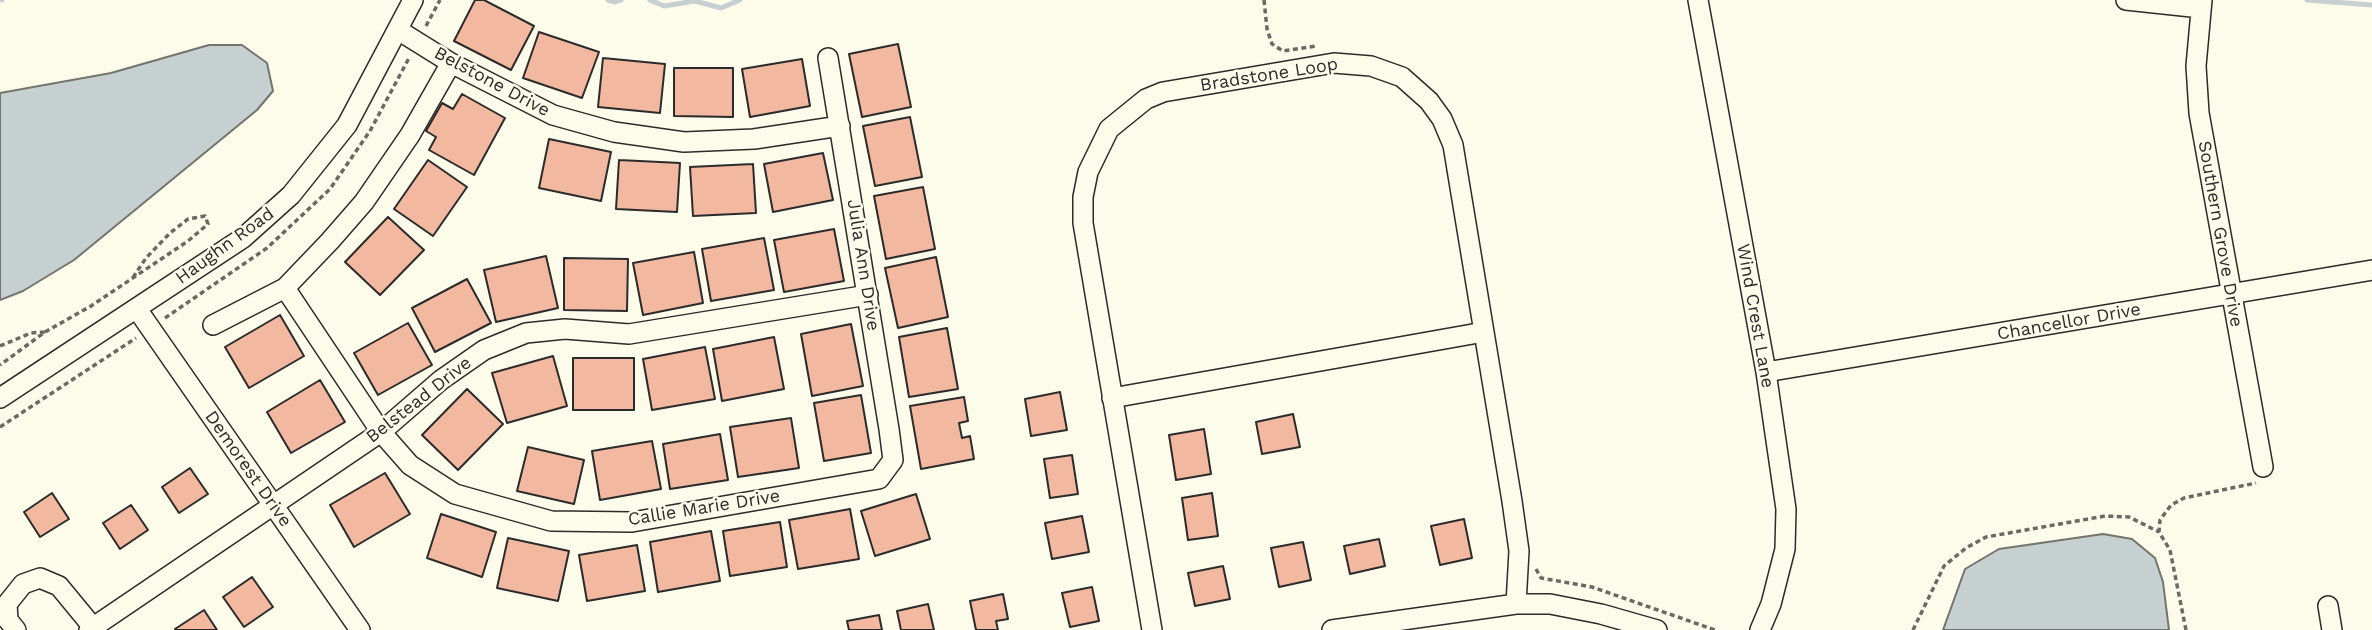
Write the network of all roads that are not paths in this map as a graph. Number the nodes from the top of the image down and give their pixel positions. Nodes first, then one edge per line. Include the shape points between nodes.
1 (413, 0) edge
2 (1698, 0) edge
3 (2126, 0) edge
4 (2202, 4) edge
5 (398, 30) junction
6 (828, 58) dead end
7 (450, 64) junction
8 (839, 126) junction
9 (2372, 270) edge
10 (285, 288) junction
11 (2231, 294) junction
12 (868, 295) junction
13 (137, 309) junction
14 (213, 325) dead end
15 (1485, 332) junction
16 (1766, 372) junction
17 (0, 398) edge
18 (1112, 398) junction
19 (381, 432) junction
20 (2263, 467) road end
21 (887, 472) joint
22 (273, 506) junction
23 (1516, 604) junction
24 (2328, 606) dead end
25 (91, 628) edge
26 (16, 630) edge
27 (360, 630) edge
28 (1152, 630) edge
29 (1332, 630) edge
30 (1657, 630) edge
31 (1760, 630) edge
32 (2332, 630) edge

1 - 5 street, Haughn Road
2 - 16 street, Wind Crest Lane
3 - 4 street
4 - 11 street, Southern Grove Drive via 2196,66 2199,113
5 - 7 street, Belstone Drive
5 - 13 street, Haughn Road via 347,125 304,181 243,237
6 - 8 street, Julia Ann Drive
7 - 8 street, Belstone Drive via 553,115 614,132 684,142 754,139
7 - 10 street via 410,135 364,202
8 - 12 street, Julia Ann Drive
9 - 11 street, Chancellor Drive
10 - 14 street
10 - 19 street, Callie Marie Drive
11 - 16 street, Chancellor Drive
11 - 20 street, Southern Grove Drive
12 - 19 street, Belstead Drive via 629,334 565,329 526,333 485,350 441,380
12 - 21 street, Julia Ann Drive via 893,460
13 - 17 street, Haughn Road
13 - 22 street, Demorest Drive
15 - 18 street
15 - 18 street, Bradstone Loop via 1453,145 1442,119 1415,87 1386,69 1334,63 1163,92 1146,99 1109,129 1096,150 1083,197 1083,223
15 - 23 street, Bradstone Loop via 1518,551
16 - 31 street, Wind Crest Lane via 1786,509 1785,549
18 - 28 street, Bradstone Loop
19 - 21 street, Callie Marie Drive via 410,465 455,494 551,521 632,522 879,479
19 - 22 street, Belstead Drive
22 - 25 street, Belstead Drive
22 - 27 street, Demorest Drive
23 - 29 street
23 - 30 street via 1550,604
24 - 32 street
25 - 26 street via 59,586 40,578 23,584 7,604 8,620

